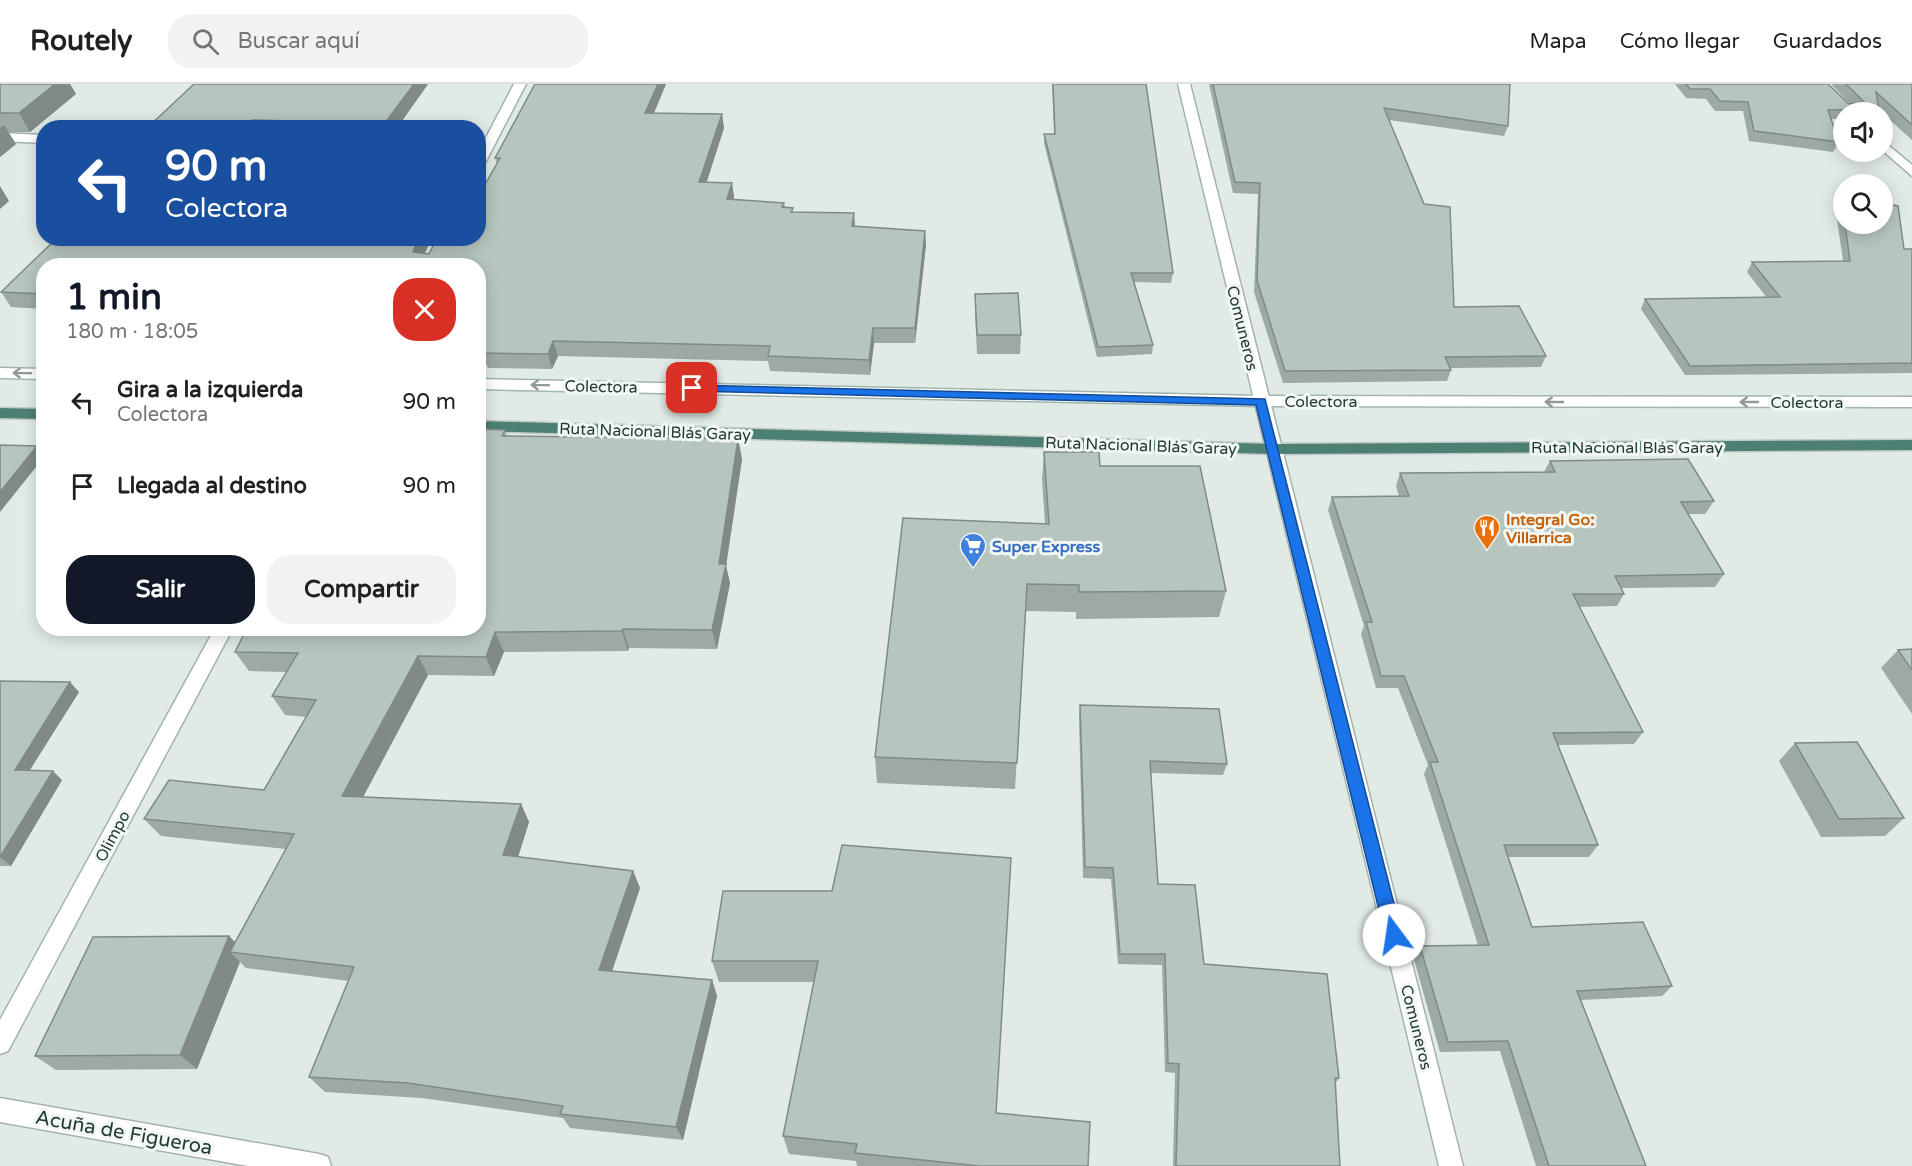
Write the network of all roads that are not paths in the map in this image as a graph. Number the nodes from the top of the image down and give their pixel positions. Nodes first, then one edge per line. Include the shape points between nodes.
1 (520, 84) edge
2 (1184, 84) edge
3 (0, 137) edge
4 (36, 139) edge
5 (486, 147) edge
6 (1893, 154) edge
7 (1912, 172) edge
8 (0, 373) edge
9 (36, 374) edge
10 (486, 384) edge
11 (1261, 401) junction
12 (1912, 402) edge
13 (0, 413) edge
14 (36, 414) edge
15 (486, 426) edge
16 (1912, 445) edge
17 (1273, 449) junction
18 (221, 636) edge
19 (0, 1042) edge
20 (0, 1110) edge
21 (319, 1166) edge
22 (1451, 1166) edge

1 - 5 street
2 - 11 street, Comuneros
3 - 4 street
6 - 7 street
9 -> 8 street
11 -> 10 street, Colectora
12 -> 11 street, Colectora
11 - 17 street, Comuneros
13 - 14 highway
15 - 17 highway, Ruta Nacional Blás Garay
16 - 17 highway, Ruta Nacional Blás Garay
17 - 22 street, Comuneros
18 - 19 street, Olimpo
20 - 21 street, Acuña de Figueroa

